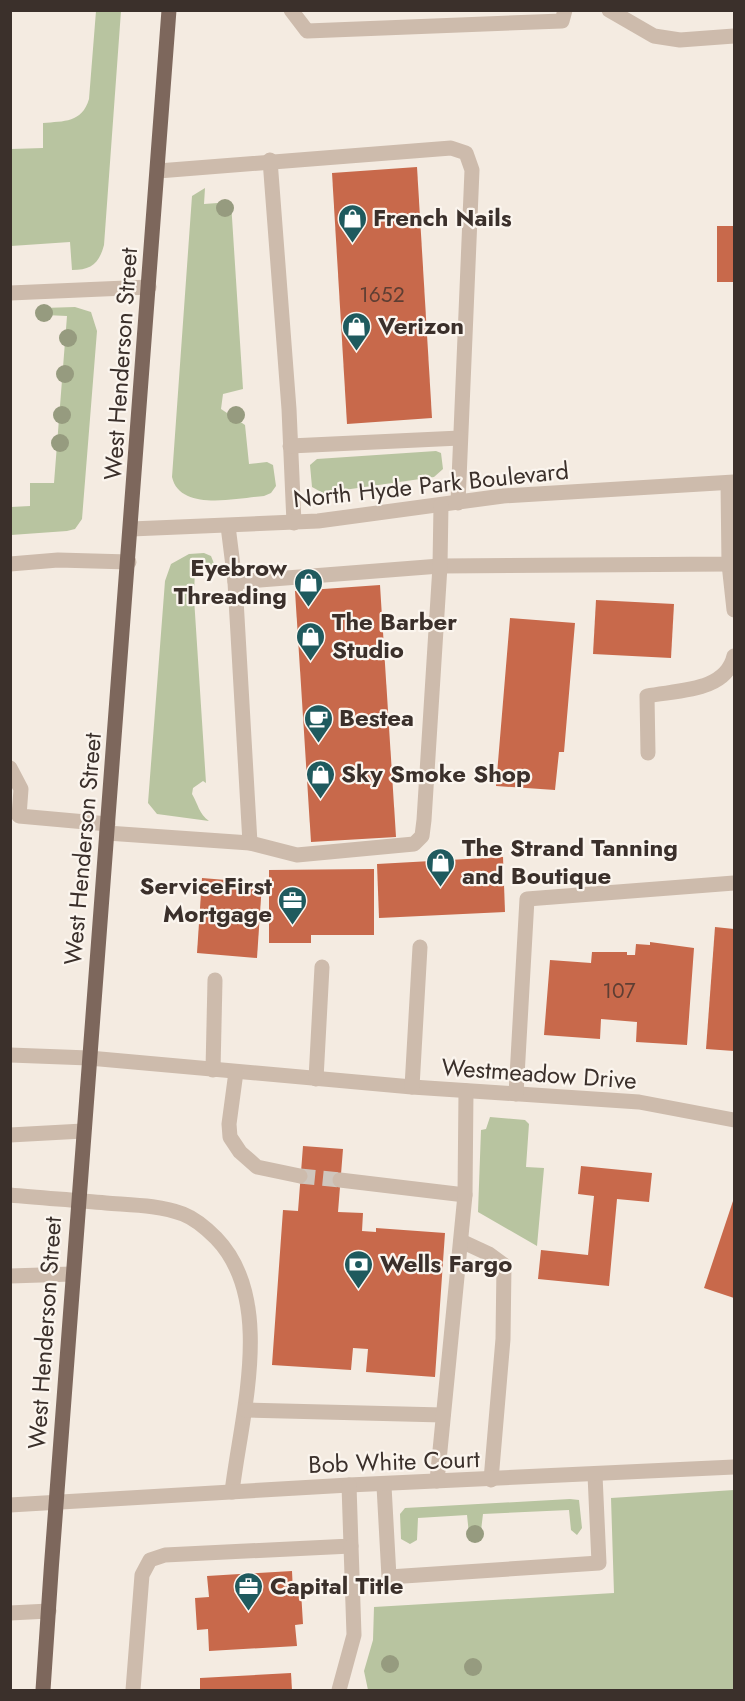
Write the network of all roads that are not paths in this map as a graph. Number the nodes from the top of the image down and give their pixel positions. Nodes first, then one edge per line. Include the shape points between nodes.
1 (169, 10) edge
2 (291, 10) edge
3 (565, 10) edge
4 (609, 10) edge
5 (735, 36) edge
6 (270, 160) junction
7 (158, 171) junction
8 (149, 287) junction
9 (10, 293) edge
10 (460, 438) junction
11 (290, 446) junction
12 (731, 482) edge
13 (458, 502) junction
14 (441, 505) junction
15 (294, 523) junction
16 (228, 526) junction
17 (132, 529) junction
18 (129, 562) junction
19 (10, 564) edge
20 (729, 564) junction
21 (440, 566) junction
22 (235, 582) junction
23 (735, 610) edge
24 (735, 656) edge
25 (648, 753) dead end
26 (10, 768) edge
27 (107, 828) junction
28 (250, 843) junction
29 (735, 883) edge
30 (420, 947) dead end
31 (322, 967) dead end
32 (214, 980) dead end
33 (10, 1055) edge
34 (89, 1058) junction
35 (213, 1070) junction
36 (236, 1072) junction
37 (316, 1079) junction
38 (412, 1087) junction
39 (466, 1091) junction
40 (516, 1094) junction
41 (735, 1120) edge
42 (83, 1131) junction
43 (10, 1135) edge
44 (300, 1176) tunnel mouth
45 (340, 1180) tunnel mouth
46 (10, 1195) edge
47 (465, 1195) junction
48 (78, 1201) junction
49 (460, 1241) junction
50 (72, 1274) junction
51 (10, 1276) edge
52 (246, 1410) junction
53 (442, 1415) junction
54 (735, 1467) edge
55 (595, 1475) junction
56 (491, 1480) junction
57 (437, 1482) junction
58 (349, 1485) junction
59 (384, 1486) junction
60 (232, 1492) junction
61 (55, 1502) junction
62 (10, 1505) edge
63 (351, 1546) junction
64 (49, 1611) junction
65 (10, 1613) edge
66 (44, 1690) edge
67 (134, 1690) edge
68 (339, 1690) edge

1 - 7 main road, West Henderson Street
2 - 3 street via 307,32 562,21
4 - 5 street via 654,36 680,40
6 - 7 street
6 - 10 street via 451,148 466,153 472,170
6 - 11 street
7 - 8 main road, West Henderson Street
8 - 9 street
8 - 17 main road, West Henderson Street
10 - 11 street
10 - 13 street
11 - 15 street
12 - 13 street, North Hyde Park Boulevard
12 - 20 street
13 - 14 street, North Hyde Park Boulevard
14 - 15 street, North Hyde Park Boulevard
14 - 21 street
15 - 16 street, North Hyde Park Boulevard
16 - 17 street, North Hyde Park Boulevard
16 - 22 street
17 - 18 main road, West Henderson Street
18 - 19 street
18 - 27 main road, West Henderson Street
20 - 21 street
20 - 23 street
21 - 22 street
21 - 28 street via 422,836 414,844 297,855
22 - 28 street
24 - 25 street via 732,666 718,681 647,696
26 - 27 street via 21,789 18,816
27 - 28 street
27 - 34 main road, West Henderson Street
29 - 40 street via 527,899
30 - 38 street
31 - 37 street
32 - 35 street
33 - 34 street, Westmeadow Drive
34 - 35 street, Westmeadow Drive
34 - 42 main road, West Henderson Street
35 - 36 street, Westmeadow Drive
36 - 37 street, Westmeadow Drive
36 - 44 street via 230,1137 257,1167
37 - 38 street, Westmeadow Drive
38 - 39 street, Westmeadow Drive
39 - 40 street, Westmeadow Drive
39 - 47 street
40 - 41 street, Westmeadow Drive via 639,1102
42 - 43 street
42 - 48 main road, West Henderson Street
45 - 47 street
46 - 48 street
47 - 49 street
48 - 50 main road, West Henderson Street
48 - 52 street via 183,1214 204,1226 225,1248 240,1273 250,1317
49 - 53 street
49 - 56 street via 504,1265 503,1339
50 - 51 street
50 - 61 main road, West Henderson Street
52 - 53 street
52 - 60 street
53 - 57 street
54 - 55 street, Bob White Court
55 - 56 street, Bob White Court
55 - 59 street via 599,1563 389,1577
56 - 57 street, Bob White Court
57 - 59 street, Bob White Court
58 - 59 street, Bob White Court
58 - 60 street, Bob White Court
58 - 63 street
60 - 61 street, Bob White Court
61 - 62 street, Bob White Court
61 - 64 main road, West Henderson Street
63 - 67 street via 165,1555 150,1560 142,1575
63 - 68 street via 354,1635
64 - 65 street
64 - 66 main road, West Henderson Street

